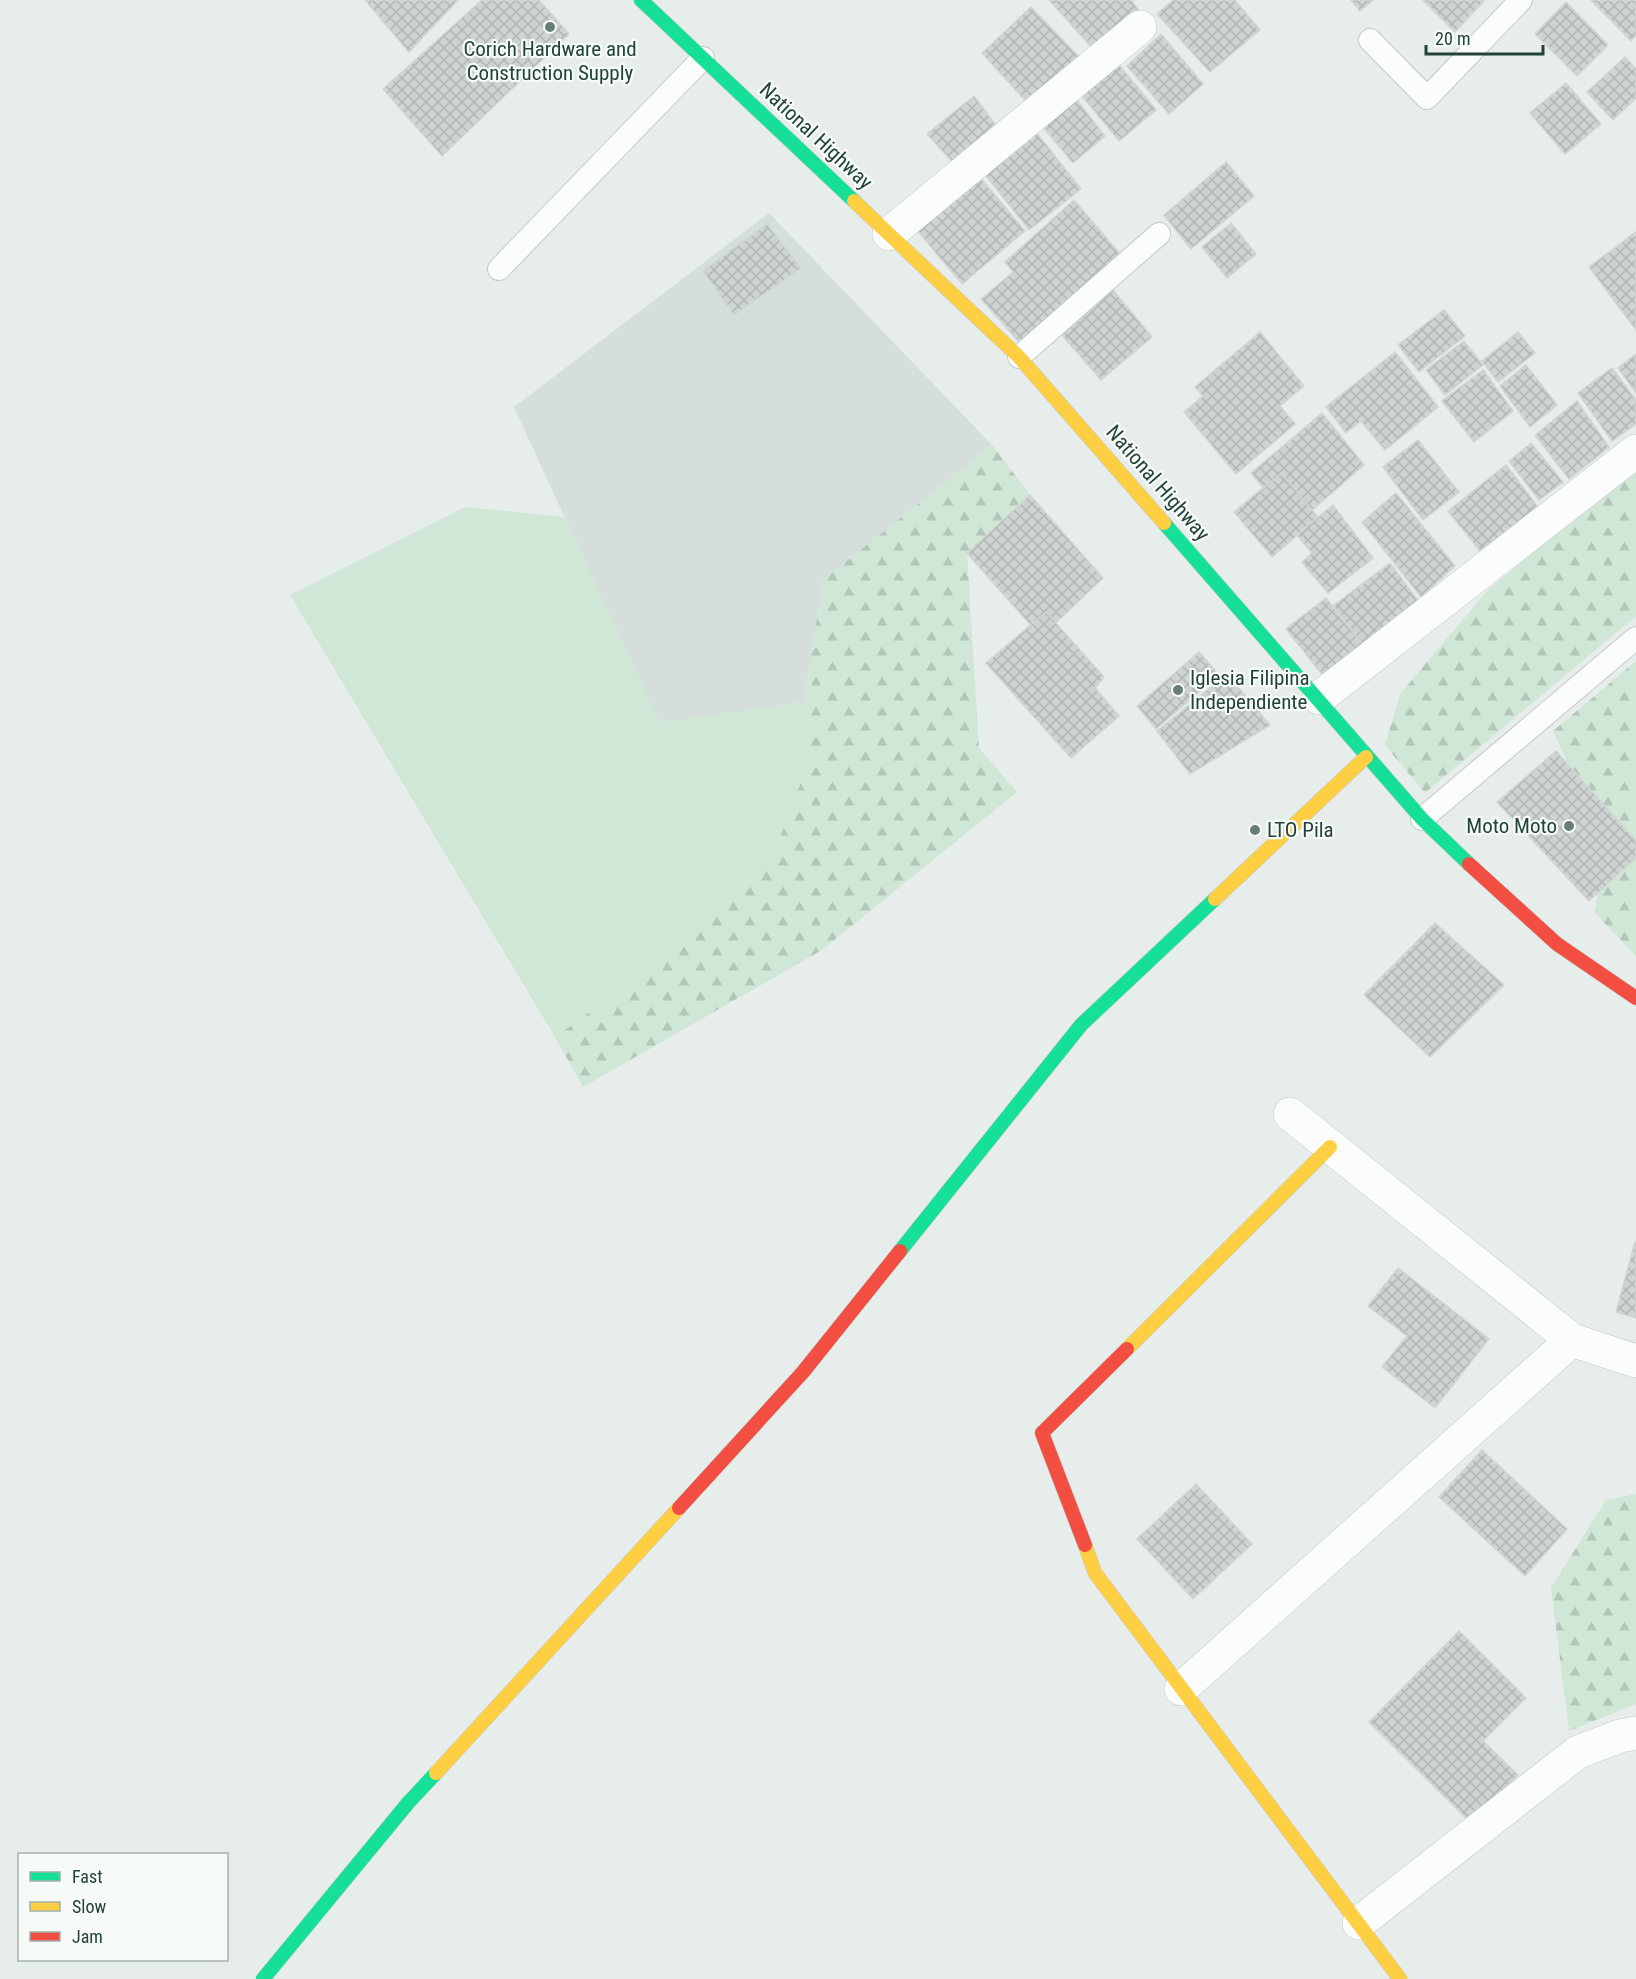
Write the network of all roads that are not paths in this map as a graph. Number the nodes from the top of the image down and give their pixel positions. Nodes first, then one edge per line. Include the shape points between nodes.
1 (641, 0) edge
2 (1521, 0) edge
3 (1140, 27) dead end
4 (1370, 40) dead end
5 (702, 58) junction
6 (889, 234) junction
7 (1158, 234) dead end
8 (499, 269) dead end
9 (1019, 357) junction
10 (1636, 450) edge
11 (1636, 638) edge
12 (1319, 698) junction
13 (1366, 757) junction
14 (1422, 819) junction
15 (1636, 998) edge
16 (1290, 1114) dead end
17 (1330, 1147) junction
18 (1572, 1340) junction
19 (1636, 1361) edge
20 (1181, 1689) junction
21 (1636, 1733) edge
22 (1359, 1923) junction
23 (263, 1979) edge
24 (1400, 1979) edge

1 - 5 street, National Highway
2 - 4 lane via 1427,98
3 - 6 street
5 - 6 street, National Highway
5 - 8 lane
6 - 9 street, National Highway
7 - 9 lane
9 - 12 street, National Highway
10 - 12 street
11 - 14 lane
12 - 13 street, National Highway
13 - 14 street, National Highway
13 - 23 street via 1081,1026 803,1372 408,1803
14 - 15 street, National Highway via 1557,944
16 - 17 street
17 - 18 street
17 - 20 street via 1042,1434 1095,1573
18 - 19 street
18 - 20 street
20 - 22 street
21 - 22 street via 1578,1752
22 - 24 street

